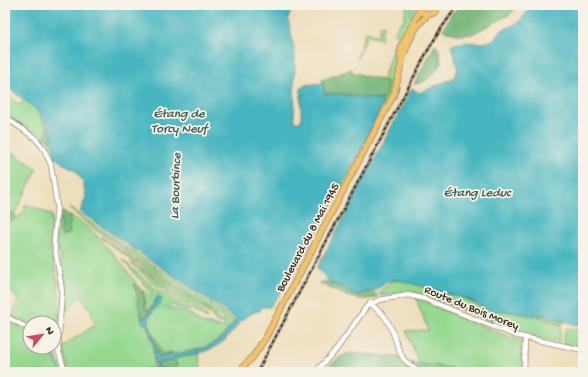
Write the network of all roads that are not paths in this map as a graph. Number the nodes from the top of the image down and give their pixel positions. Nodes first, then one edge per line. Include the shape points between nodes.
1 (439, 5) edge
2 (419, 7) edge
3 (428, 15) junction
4 (387, 107) junction
5 (5, 117) edge
6 (370, 303) junction
7 (59, 315) edge
8 (5, 316) edge
9 (22, 325) edge
10 (525, 338) junction
11 (583, 350) edge
12 (59, 355) edge
13 (65, 372) edge
14 (238, 372) edge
15 (315, 372) edge
16 (429, 372) edge
17 (524, 372) edge

1 - 3 main road, Boulevard du 8 Mai 1945 via 434,13
2 - 3 main road
2 - 4 main road, Boulevard du 8 Mai 1945 via 402,45
3 - 4 main road, Boulevard du 8 Mai 1945 via 420,21 410,39 394,94
4 - 14 main road, Boulevard du 8 Mai 1945 via 264,340 252,358
5 - 7 street via 36,138 51,165 57,206 54,242 62,290
6 - 10 street, Route du Bois Morey via 416,296
6 - 15 street via 362,310 336,350
6 - 16 street via 384,315 405,362 411,367
8 - 9 street
10 - 11 street, Route du Bois Morey
10 - 17 street
12 - 13 street

